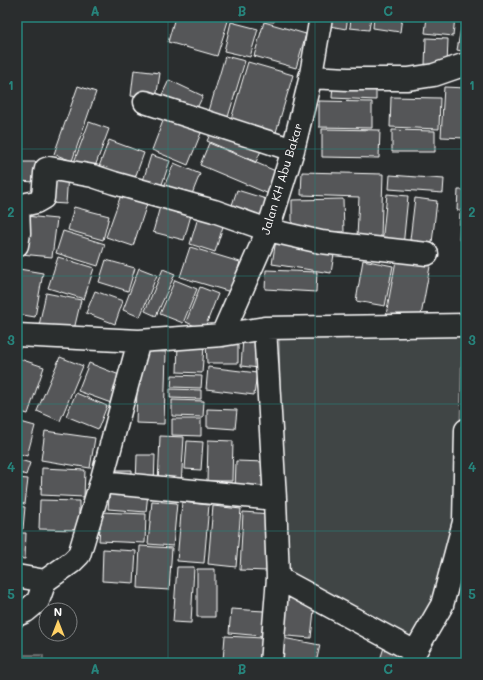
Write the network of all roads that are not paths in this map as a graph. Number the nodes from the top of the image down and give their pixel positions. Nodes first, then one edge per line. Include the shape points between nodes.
1 (322, 17) edge
2 (466, 64) edge
3 (310, 76) junction
4 (145, 102) dead end
5 (293, 150) junction
6 (18, 206) edge
7 (268, 230) junction
8 (17, 246) edge
9 (427, 254) dead end
10 (466, 325) edge
11 (265, 328) junction
12 (17, 335) edge
13 (222, 335) junction
14 (139, 341) junction
15 (466, 430) edge
16 (101, 482) junction
17 (275, 499) junction
18 (17, 576) edge
19 (278, 578) junction
20 (44, 581) junction
21 (17, 615) edge
22 (413, 658) edge
23 (271, 663) edge

1 - 3 street, Jalan KH Abu Bakar
2 - 3 street via 434,75 408,79
3 - 5 street, Jalan KH Abu Bakar
4 - 5 street
5 - 7 street, Jalan KH Abu Bakar
6 - 7 street via 43,198 45,173 49,168 93,176 214,211
6 - 8 street
7 - 9 street via 321,242
7 - 13 street, Jalan KH Abu Bakar
10 - 11 street
11 - 13 street
11 - 17 street
12 - 14 street
13 - 14 street
14 - 16 street
15 - 22 street via 464,522 442,605
16 - 17 street
16 - 20 street via 78,555
17 - 19 street
18 - 20 street
19 - 22 street
19 - 23 street
20 - 21 street via 38,600

